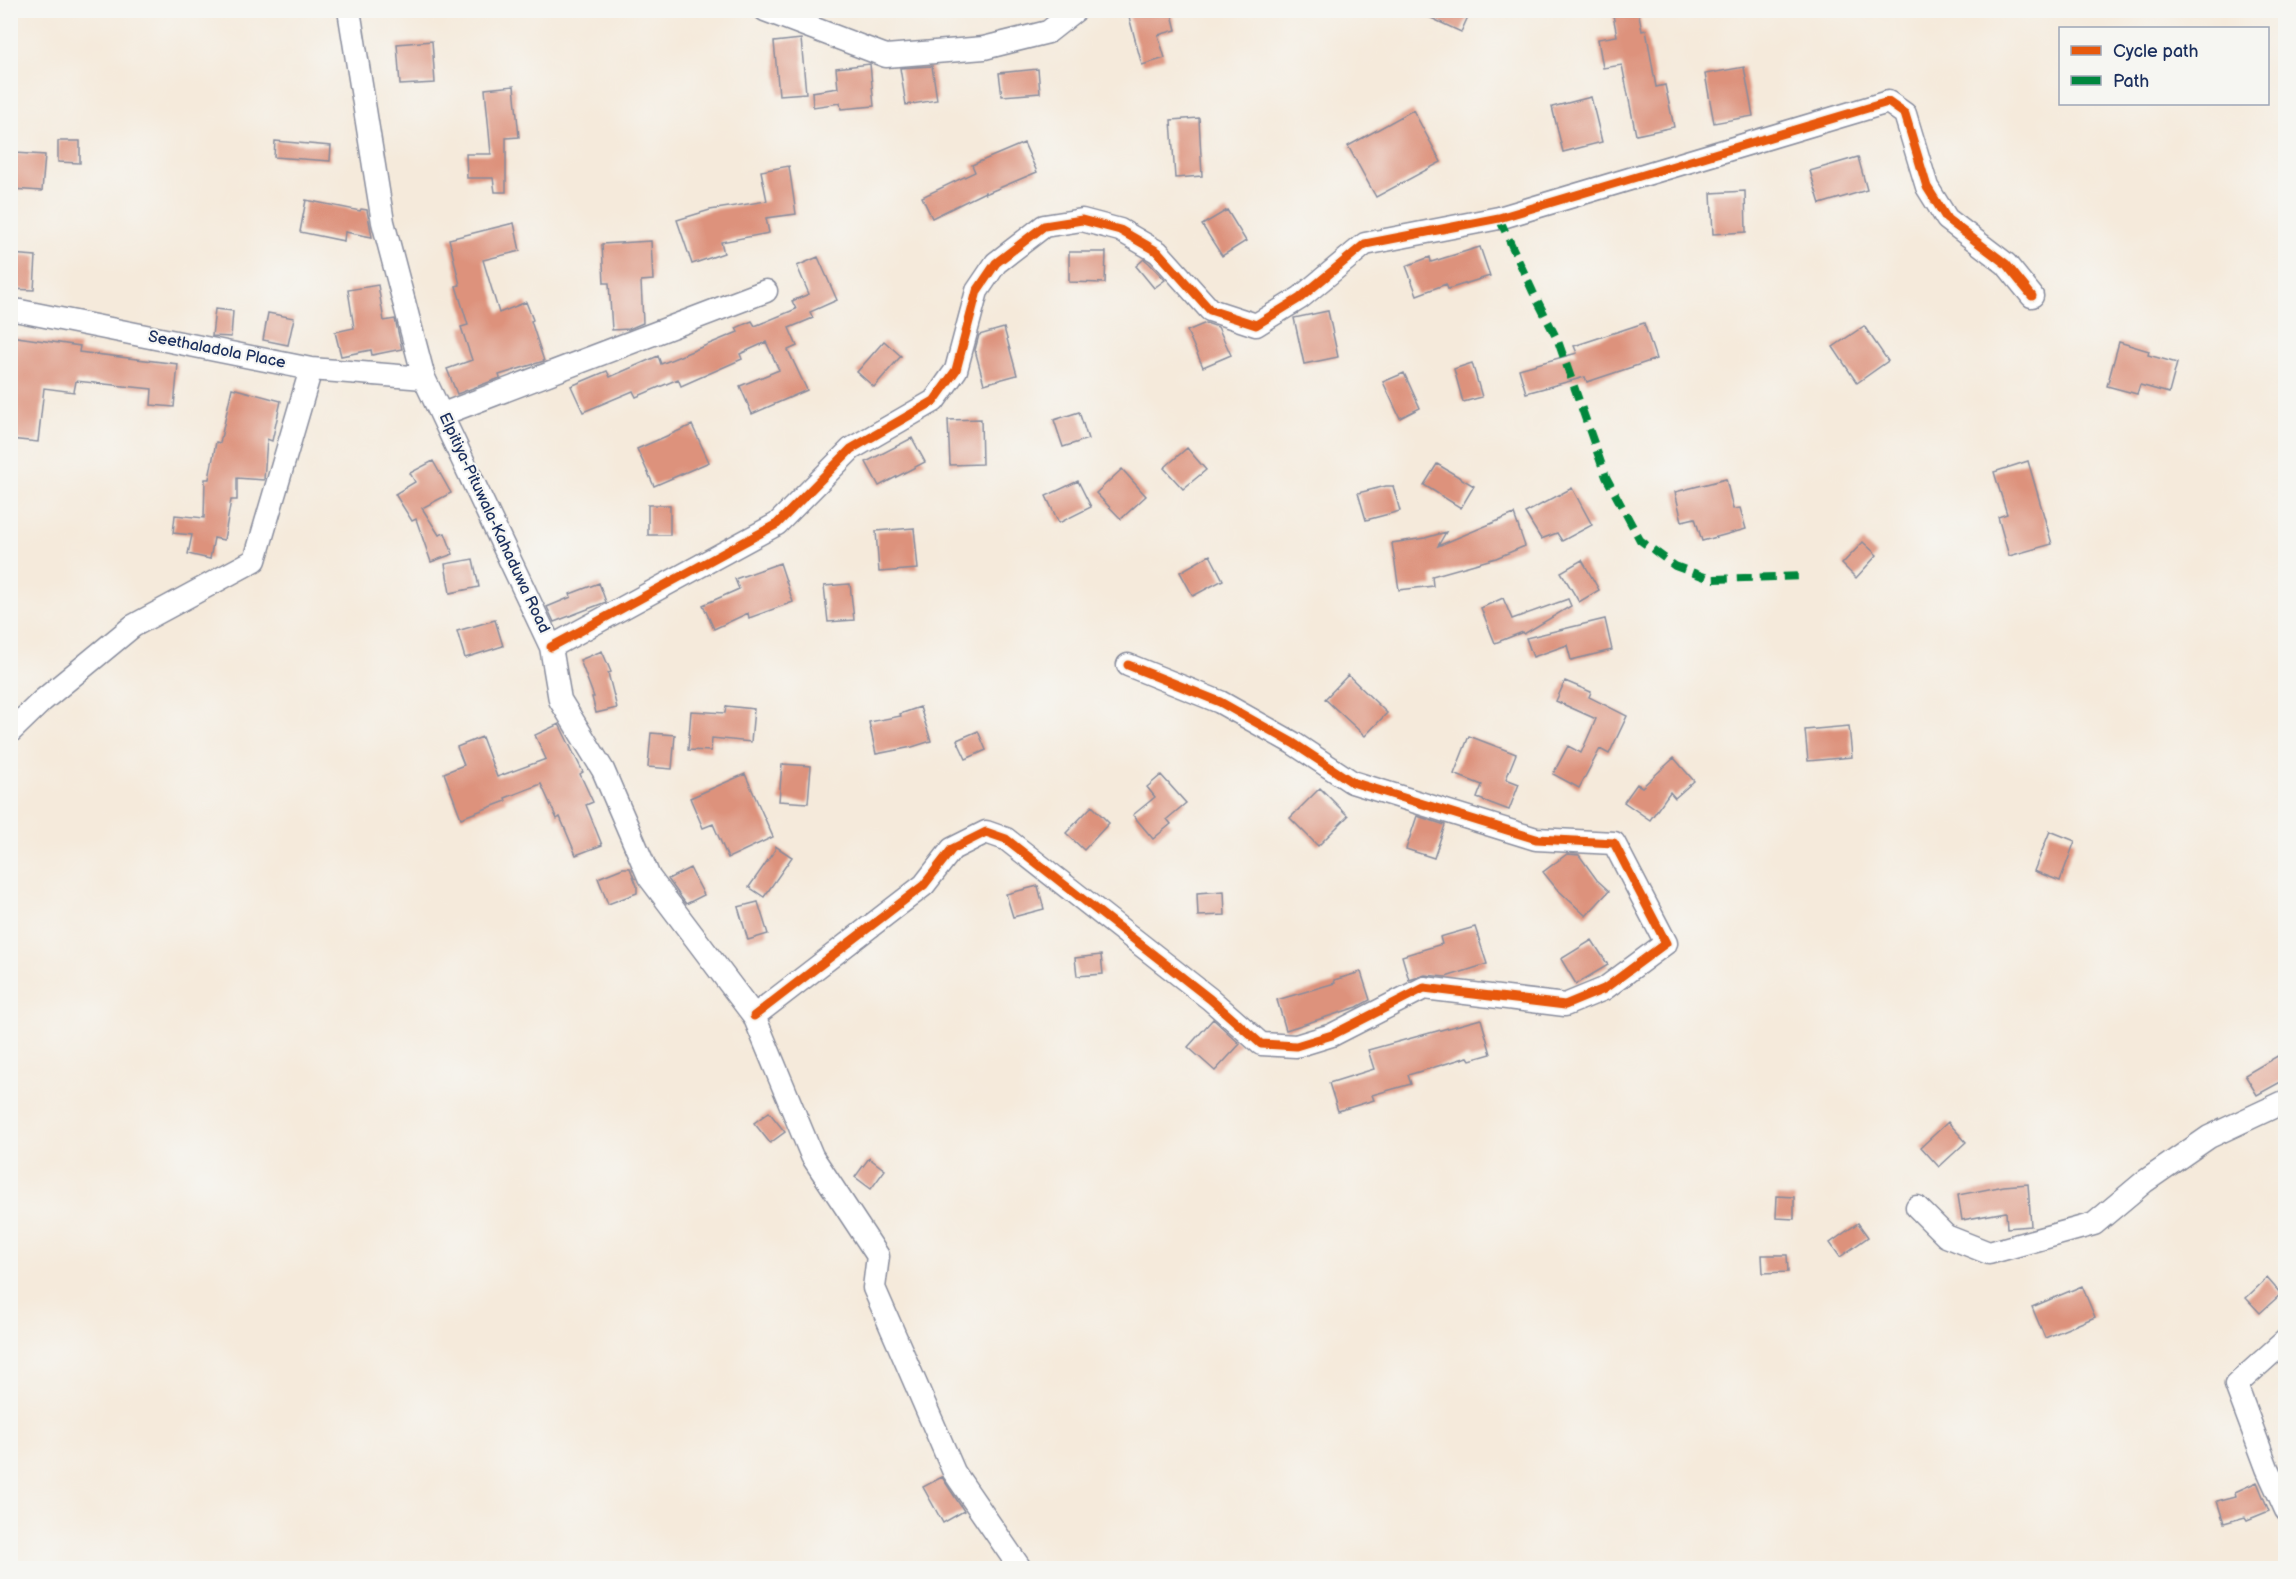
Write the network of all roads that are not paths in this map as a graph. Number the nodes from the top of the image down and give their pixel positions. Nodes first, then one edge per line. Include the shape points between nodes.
1 (349, 10) edge
2 (765, 10) edge
3 (1076, 10) edge
4 (766, 291) dead end
5 (2032, 296) dead end
6 (10, 309) edge
7 (310, 369) junction
8 (424, 378) junction
9 (443, 414) junction
10 (551, 647) junction
11 (1128, 665) dead end
12 (10, 732) edge
13 (754, 1016) junction
14 (2286, 1101) edge
15 (1917, 1207) dead end
16 (2286, 1340) edge
17 (2286, 1510) edge
18 (1020, 1569) edge

1 - 8 street, Elpitiya-Pituwala-Kahaduwa Road via 383,222
2 - 3 street via 886,56 984,48 1048,32
4 - 9 street
5 - 10 street via 2006,264 1947,219 1927,187 1905,114 1888,102 1499,218 1365,244 1300,298 1256,325 1210,310 1158,252 1120,230 1082,220 1044,226 996,263 977,291 956,370 934,401 851,449 777,524
6 - 7 street, Seethaladola Place
7 - 8 street, Seethaladola Place
7 - 12 street via 255,560 133,626
8 - 9 street, Elpitiya-Pituwala-Kahaduwa Road
9 - 10 street, Elpitiya-Pituwala-Kahaduwa Road
10 - 13 street, Elpitiya-Pituwala-Kahaduwa Road via 560,700 603,770 649,877
11 - 13 street via 1220,702 1352,782 1536,839 1614,843 1666,942 1604,989 1565,1005 1424,988 1332,1035 1296,1046 1261,1044 1210,999 1006,839 986,832 952,849 924,885
13 - 18 street, Elpitiya-Pituwala-Kahaduwa Road via 812,1156 878,1256 874,1287 954,1472
14 - 15 street via 2209,1137 2144,1182 2094,1224 2084,1227 1989,1253 1946,1236
16 - 17 street via 2236,1385

